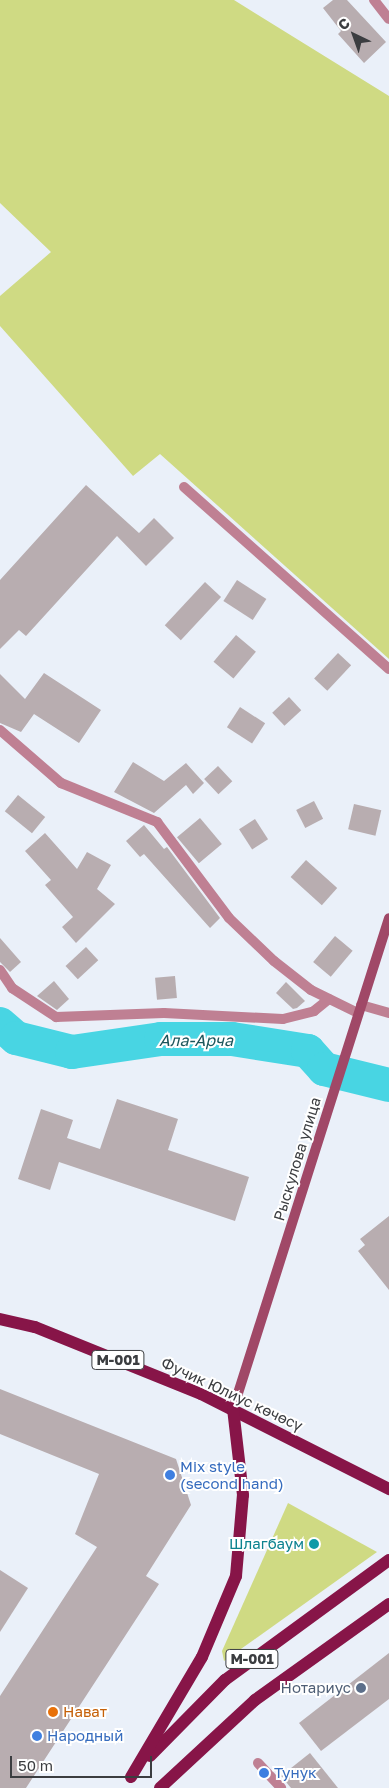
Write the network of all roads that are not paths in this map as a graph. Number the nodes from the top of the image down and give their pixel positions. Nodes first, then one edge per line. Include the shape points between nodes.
1 (374, 0) edge
2 (389, 19) edge
3 (184, 487) dead end
4 (389, 669) edge
5 (0, 730) edge
6 (389, 918) edge
7 (0, 970) edge
8 (329, 999) junction
9 (360, 1009) junction
10 (389, 1013) edge
11 (0, 1319) edge
12 (233, 1409) junction
13 (389, 1489) edge
14 (389, 1560) edge
15 (389, 1604) edge
16 (258, 1763) dead end
17 (131, 1778) junction
18 (122, 1788) edge
19 (160, 1788) edge
20 (281, 1788) edge

1 - 2 street
3 - 4 street
5 - 8 street via 61,783 157,822 229,918 274,961
6 - 9 main road, Рыскулова улица
7 - 8 street via 12,988 56,1016 164,1013 283,1019 314,1011
8 - 9 street
9 - 10 street
9 - 12 main road, Рыскулова улица
11 - 12 main road, Фучик Юлиус көчөсү / М-001 via 34,1327
12 - 13 main road, Фучик Юлиус көчөсү / М-001
12 - 17 main road via 243,1495 236,1576 202,1657
14 - 17 main road, M-001 via 225,1680
15 - 19 main road, M-001 via 255,1700
16 - 20 street
17 - 18 main road, M-001

